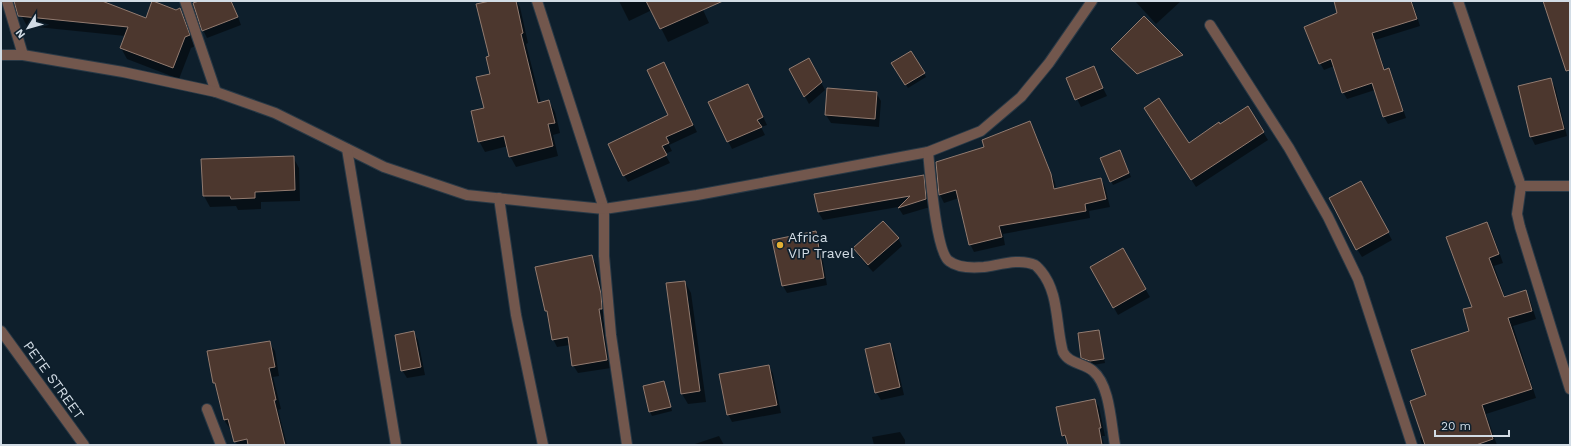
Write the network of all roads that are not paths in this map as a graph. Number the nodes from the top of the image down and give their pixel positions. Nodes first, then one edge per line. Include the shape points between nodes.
1 (7, 1) edge
2 (185, 1) edge
3 (537, 1) edge
4 (1092, 1) edge
5 (1458, 1) edge
6 (1210, 25) dead end
7 (1, 55) edge
8 (22, 55) junction
9 (216, 92) junction
10 (347, 149) junction
11 (928, 152) junction
12 (1521, 186) junction
13 (1570, 186) edge
14 (499, 198) junction
15 (604, 209) junction
16 (1, 331) edge
17 (1570, 389) edge
18 (207, 408) dead end
19 (84, 445) edge
20 (221, 445) edge
21 (396, 445) edge
22 (543, 445) edge
23 (627, 445) edge
24 (1115, 445) edge
25 (1412, 445) edge

1 - 8 street
2 - 9 street
3 - 15 street
4 - 11 street via 1049,63 1021,97 981,131
5 - 12 street
6 - 25 street via 1289,148 1328,217 1358,279
7 - 8 street
8 - 9 street via 123,72
9 - 10 street via 275,113
10 - 14 street via 384,167 467,194
10 - 21 street
11 - 15 street via 697,195
11 - 24 street via 936,220 942,249 948,261 958,266 976,268 1022,262 1036,265 1046,277 1054,295 1064,353 1071,360 1093,371 1106,392
12 - 13 street
12 - 17 street via 1517,214
14 - 15 street
14 - 22 street via 516,315
15 - 23 street via 604,256 611,335
16 - 19 street, PETE STREET
18 - 20 street

